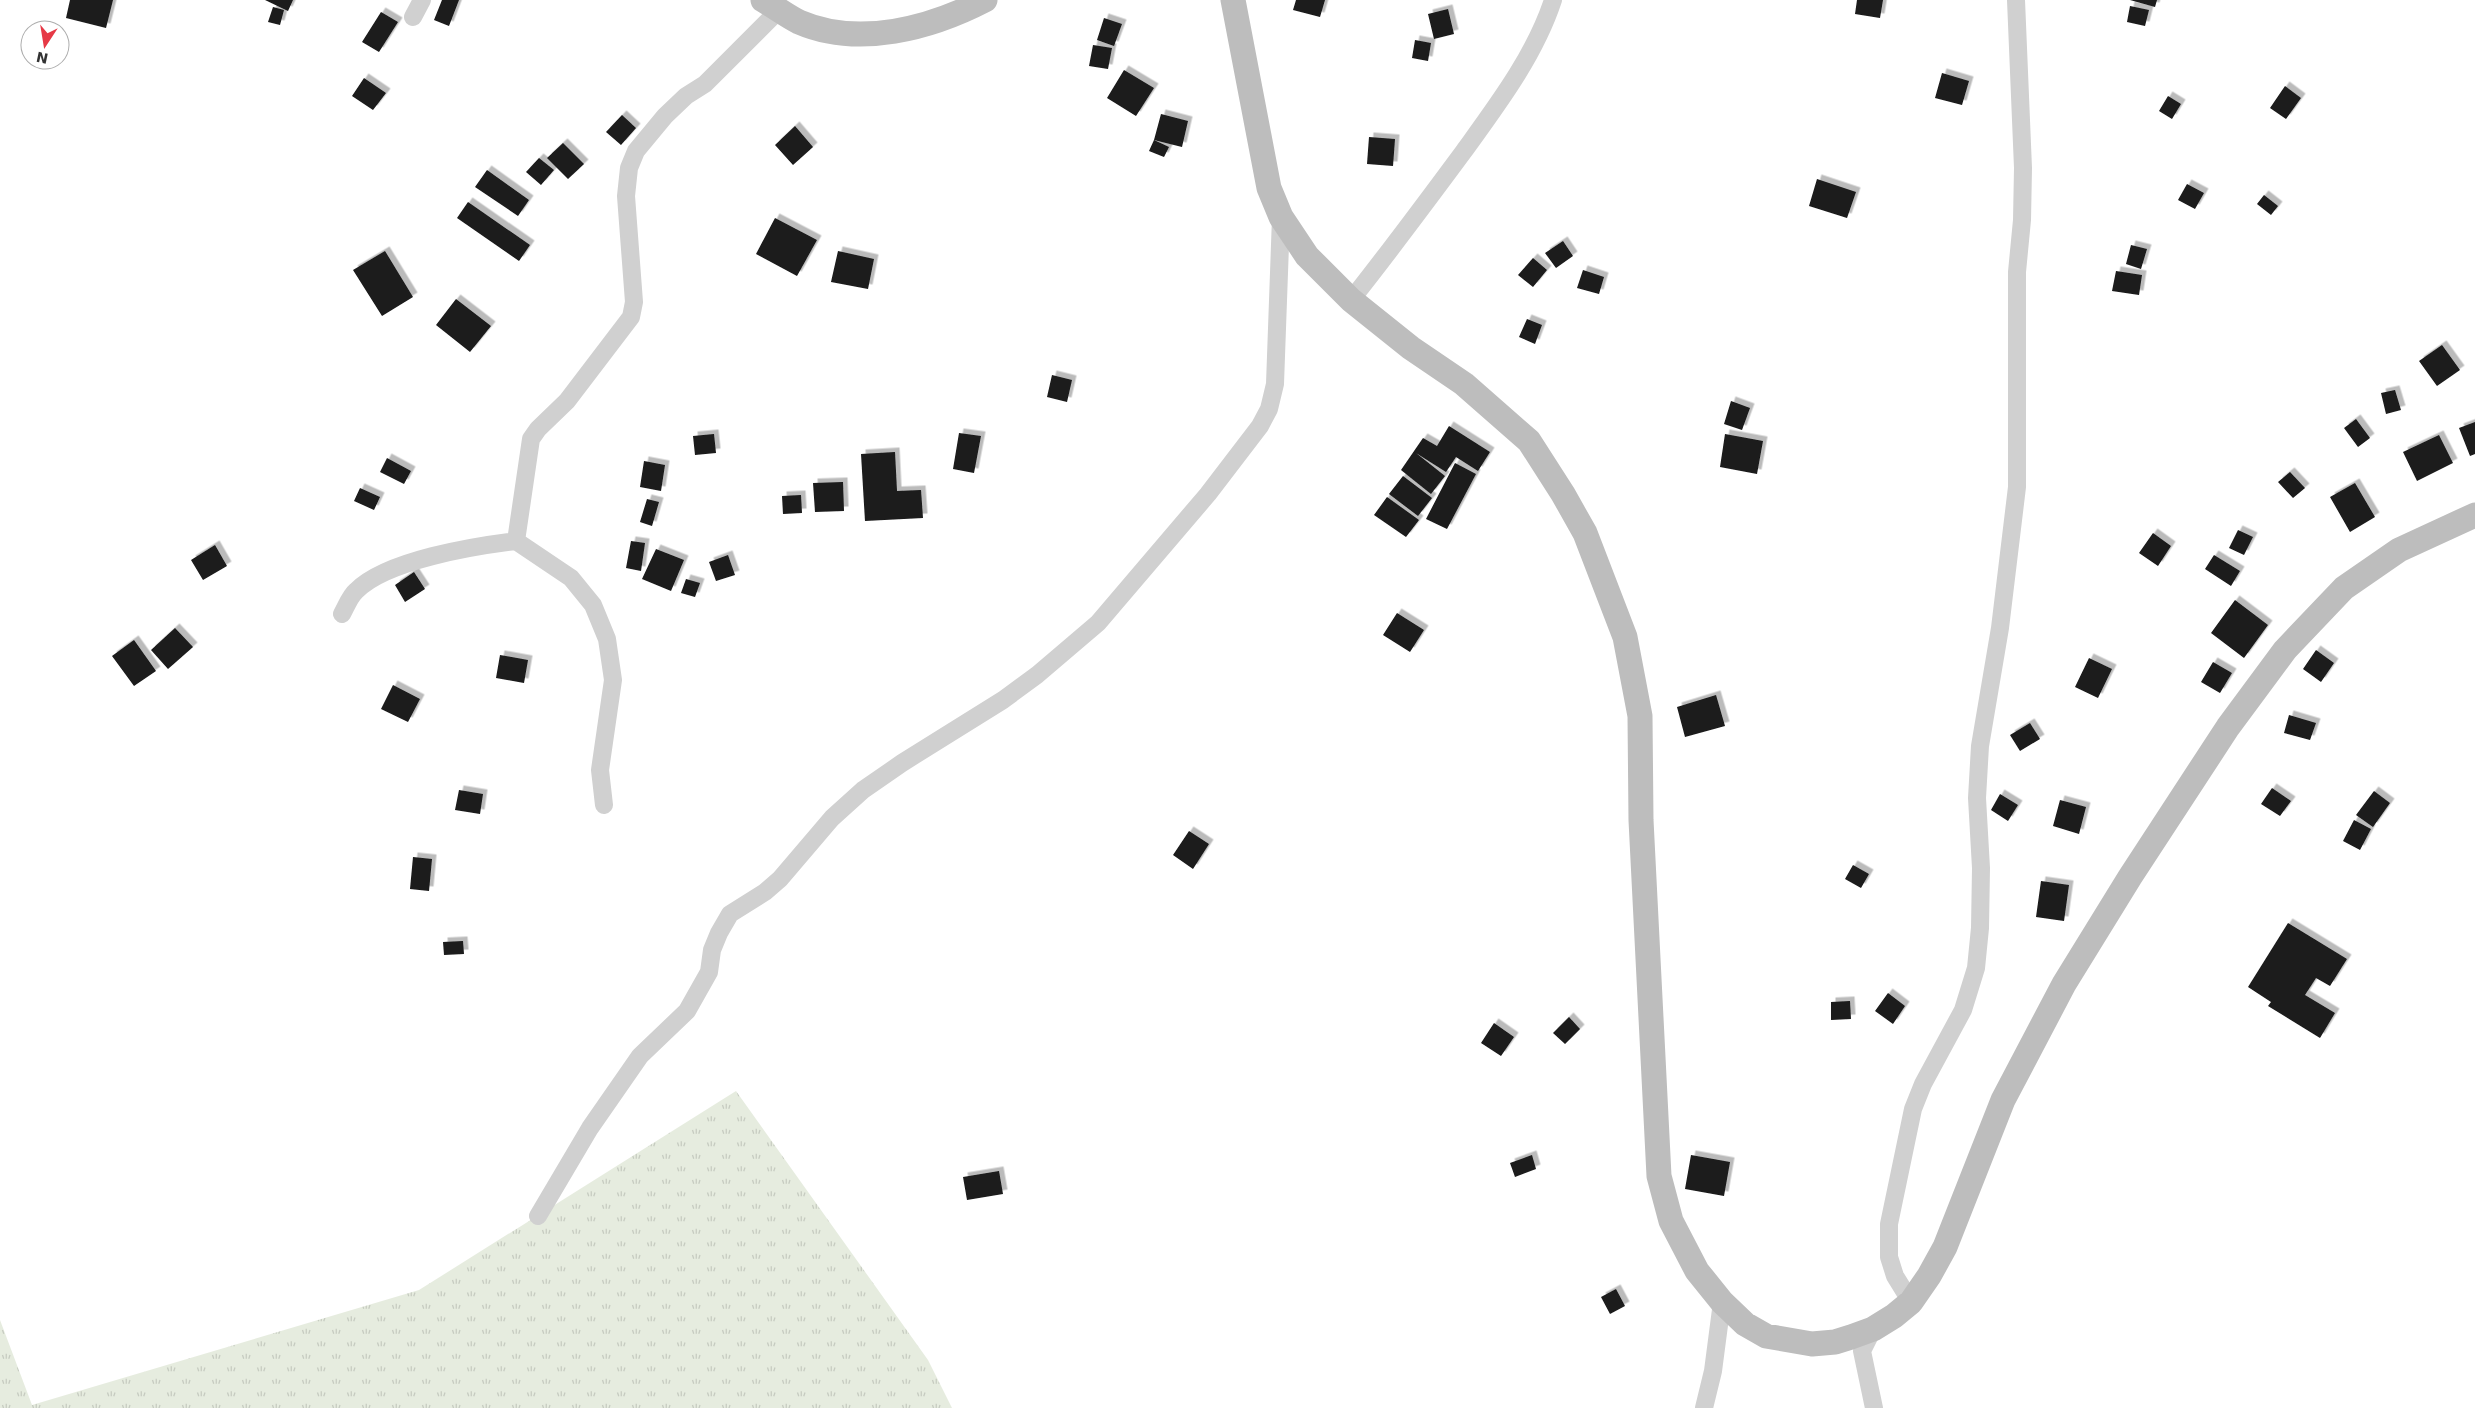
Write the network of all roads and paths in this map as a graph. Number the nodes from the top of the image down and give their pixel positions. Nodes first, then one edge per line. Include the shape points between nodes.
1 (422, 0) edge
2 (985, 0) edge
3 (1233, 0) edge
4 (1553, 0) edge
5 (2016, 0) edge
6 (771, 5) edge
7 (413, 17) dead end
8 (1282, 217) junction
9 (1351, 300) junction
10 (2475, 515) edge
11 (516, 541) junction
12 (342, 614) dead end
13 (604, 805) dead end
14 (538, 1216) dead end
15 (1722, 1302) junction
16 (1911, 1302) junction
17 (1873, 1329) junction
18 (1704, 1408) edge
19 (1874, 1408) edge

1 - 7 street
2 - 6 main road via 928,25 888,32 842,34 800,22
3 - 8 main road via 1269,188
4 - 9 street via 1545,24 1505,94 1402,236
5 - 16 street via 2023,168 2017,272 2017,487 2000,628 1980,746 1977,798 1981,876 1976,968 1963,1010 1913,1109 1889,1224 1889,1257 1895,1276
6 - 11 street via 705,84 665,116 636,151 629,168 626,196 632,317 567,401 532,439
8 - 9 main road via 1307,256
8 - 14 street via 1278,358 1269,409 1260,426 1208,494 1098,623 1038,675 1003,700 863,790 832,818 780,880 730,914 716,941 709,972 687,1011 640,1056 590,1128
9 - 15 main road via 1410,348 1464,384 1529,441 1564,494 1585,534 1610,595 1625,637 1640,716 1641,820 1659,1176 1671,1221 1697,1271
10 - 16 main road via 2399,550 2344,588 2286,650 2228,727 2130,877 2033,1041 2003,1100 1945,1246 1930,1276
11 - 12 street via 420,558 378,576 355,591
11 - 13 street via 571,578 592,605 607,639 613,680 600,770
15 - 17 main road via 1745,1324 1766,1336 1812,1344 1835,1342
15 - 18 street via 1713,1371
16 - 17 main road
17 - 19 street via 1862,1351

